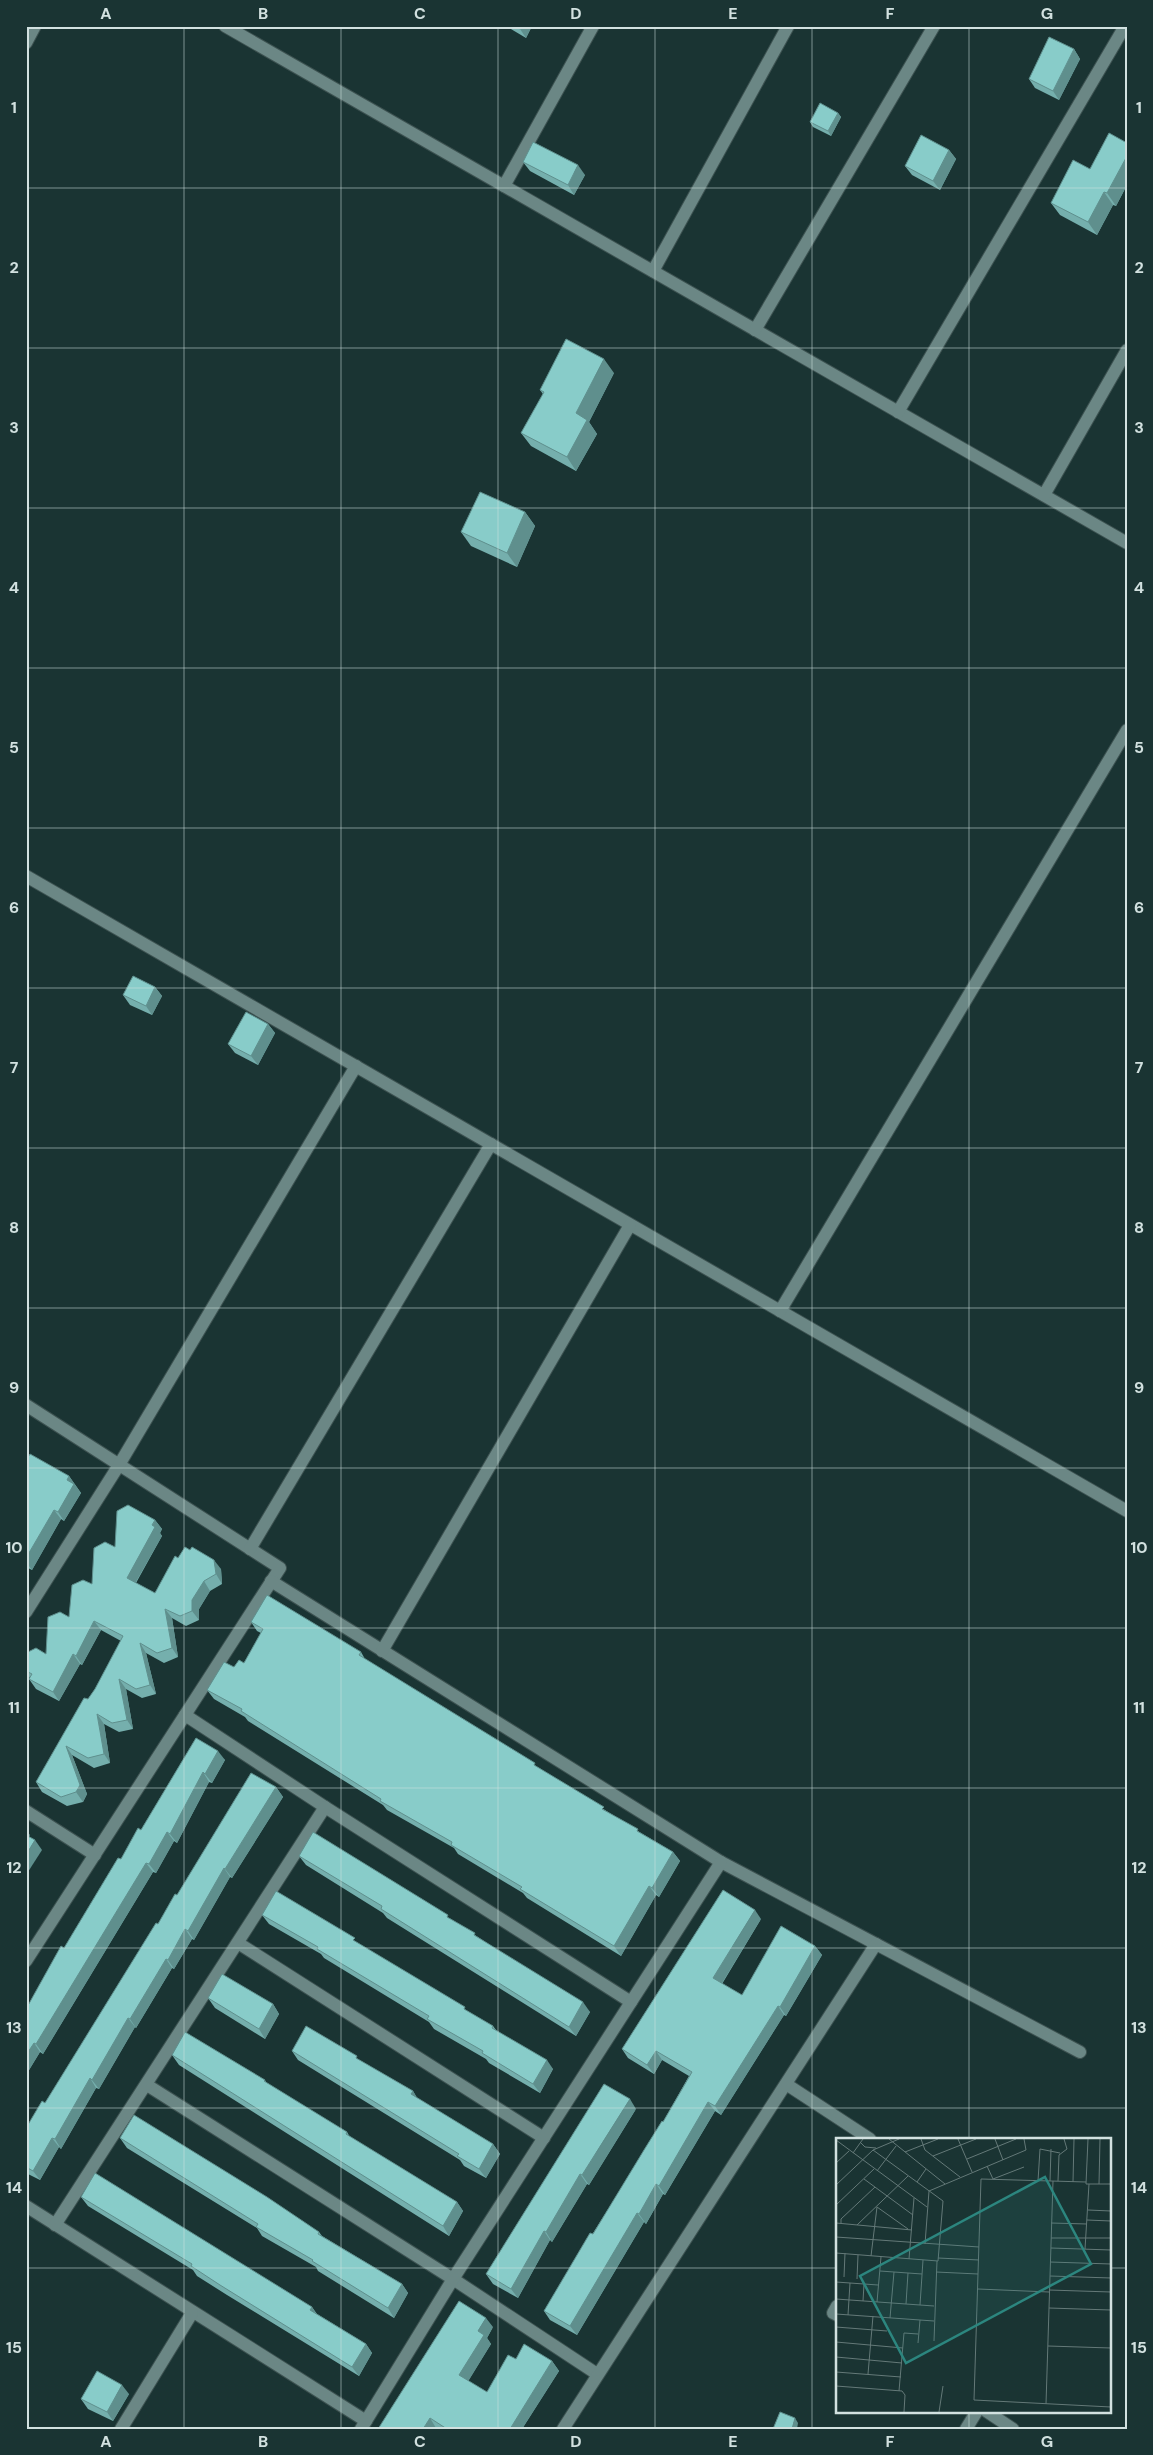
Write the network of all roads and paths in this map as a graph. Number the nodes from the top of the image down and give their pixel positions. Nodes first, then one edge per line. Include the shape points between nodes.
1 (35, 26) edge
2 (225, 26) edge
3 (593, 26) edge
4 (788, 26) edge
5 (934, 26) edge
6 (1125, 26) edge
7 (26, 42) edge
8 (504, 186) junction
9 (653, 271) junction
10 (755, 330) junction
11 (1127, 350) edge
12 (898, 412) junction
13 (1044, 496) junction
14 (1127, 543) edge
15 (1127, 730) edge
16 (26, 876) edge
17 (356, 1066) junction
18 (490, 1144) junction
19 (630, 1225) junction
20 (780, 1311) junction
21 (26, 1405) edge
22 (119, 1465) junction
23 (1127, 1511) edge
24 (250, 1549) junction
25 (271, 1581) junction
26 (27, 1610) edge
27 (382, 1651) junction
28 (185, 1715) junction
29 (325, 1807) junction
30 (26, 1811) edge
31 (94, 1855) junction
32 (721, 1862) junction
33 (238, 1943) junction
34 (876, 1944) junction
35 (26, 1961) edge
36 (631, 2002) junction
37 (1080, 2052) dead end
38 (786, 2084) junction
39 (147, 2085) junction
40 (544, 2138) junction
41 (868, 2138) edge
42 (26, 2206) edge
43 (55, 2224) junction
44 (453, 2279) junction
45 (192, 2313) junction
46 (597, 2374) junction
47 (976, 2412) edge
48 (988, 2412) edge
49 (363, 2425) edge
50 (121, 2429) edge
51 (563, 2429) edge
52 (966, 2429) edge
53 (1013, 2429) edge

1 - 7 street
2 - 8 street
3 - 8 street
4 - 9 street
5 - 10 street
6 - 12 street
8 - 9 street
9 - 10 street
10 - 12 street
11 - 13 street
12 - 13 street
13 - 14 street
15 - 20 street
16 - 17 street
17 - 18 street
17 - 22 street
18 - 19 street
18 - 24 street
19 - 20 street
19 - 27 street
20 - 23 street
21 - 22 street
22 - 24 street
22 - 26 street
24 - 25 street via 280,1568
25 - 27 street
25 - 28 street
27 - 32 street
28 - 29 street
28 - 31 street
29 - 33 street
29 - 36 street
30 - 31 street
31 - 35 street
32 - 34 street
32 - 36 street
33 - 39 street
33 - 40 street
34 - 37 street
34 - 38 street
36 - 40 street
38 - 41 street
38 - 46 street
39 - 43 street
39 - 44 street
40 - 44 street
42 - 43 street
43 - 45 street
44 - 46 street
44 - 49 street
45 - 49 street
45 - 50 street
46 - 51 street
47 - 52 street
48 - 53 street

